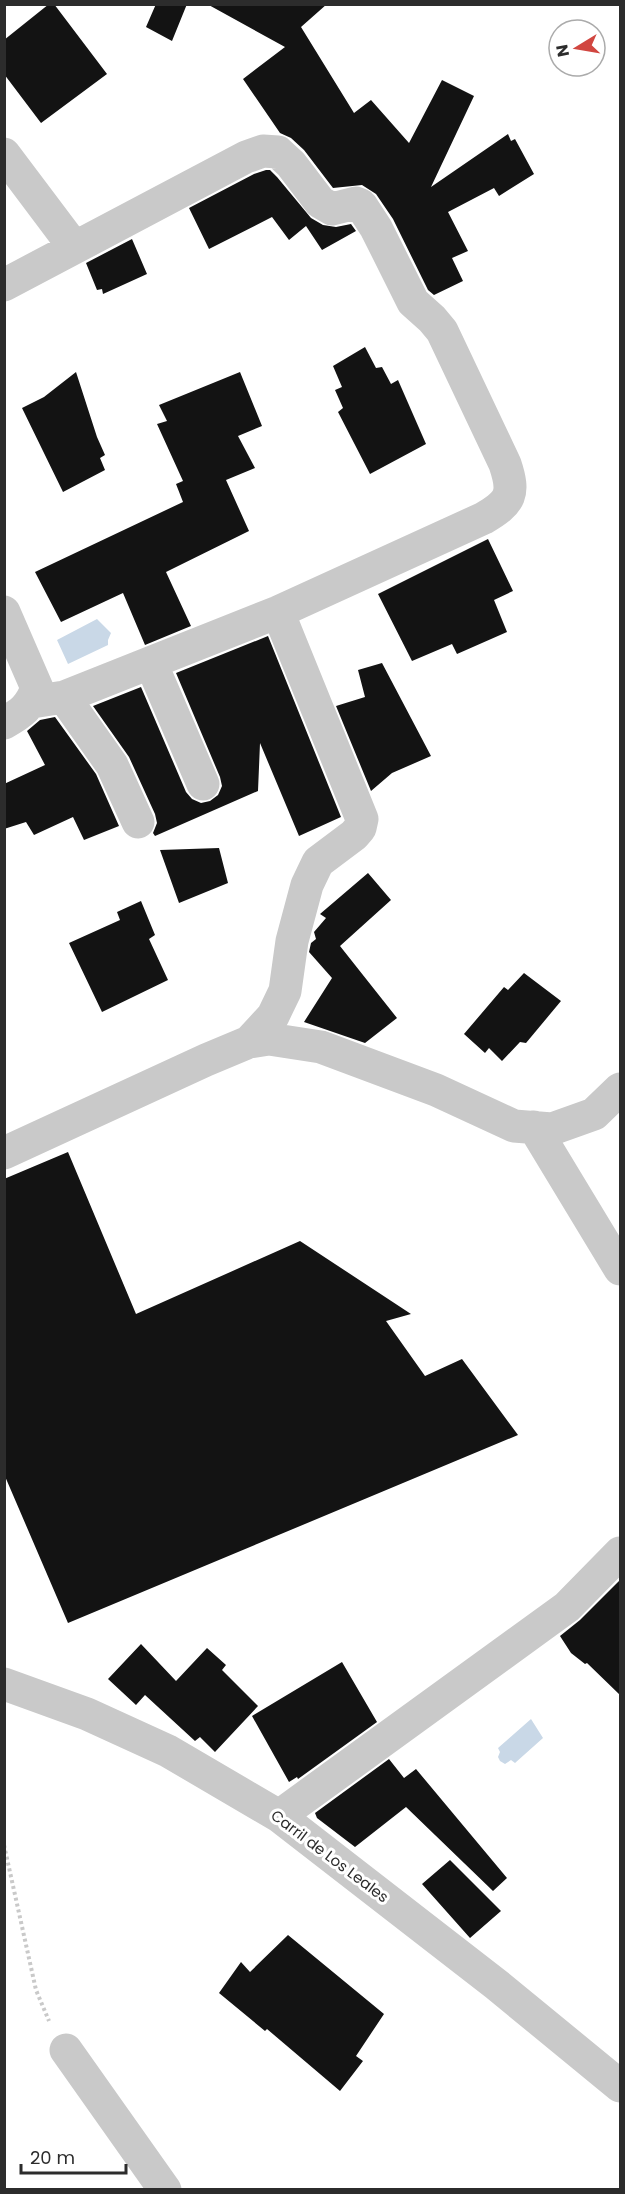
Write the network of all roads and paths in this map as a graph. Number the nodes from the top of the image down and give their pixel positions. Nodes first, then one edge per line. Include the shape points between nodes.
1 (4, 154) edge
2 (74, 247) junction
3 (4, 285) edge
4 (4, 612) edge
5 (278, 612) junction
6 (150, 663) junction
7 (64, 697) junction
8 (32, 702) junction
9 (4, 723) edge
10 (203, 784) dead end
11 (138, 822) dead end
12 (249, 1042) junction
13 (621, 1089) edge
14 (534, 1127) junction
15 (4, 1153) edge
16 (621, 1269) edge
17 (621, 1553) edge
18 (4, 1684) edge
19 (279, 1816) junction
20 (4, 1845) edge
21 (66, 2050) joint
22 (621, 2086) edge
23 (165, 2190) edge

1 - 2 street
2 - 3 street
2 - 5 street via 246,157 263,151 278,152 320,201 332,209 356,202 361,205 413,302 442,331 505,464 512,488 509,498 484,518
4 - 8 street via 37,688
5 - 6 street
5 - 12 street via 362,819 360,828 318,862 292,940 285,991 273,1017
6 - 7 street
6 - 10 street
7 - 8 street
7 - 11 street via 112,765
8 - 9 street via 20,715
12 - 14 street via 269,1039 321,1047 436,1090 514,1126
12 - 15 street
13 - 14 street via 594,1114 552,1129
14 - 16 street
17 - 19 street via 567,1607
18 - 19 street, Carril de Los Leales via 87,1714 168,1751
19 - 22 street, Carril de Los Leales
20 - 21 path via 40,2004
21 - 23 street

